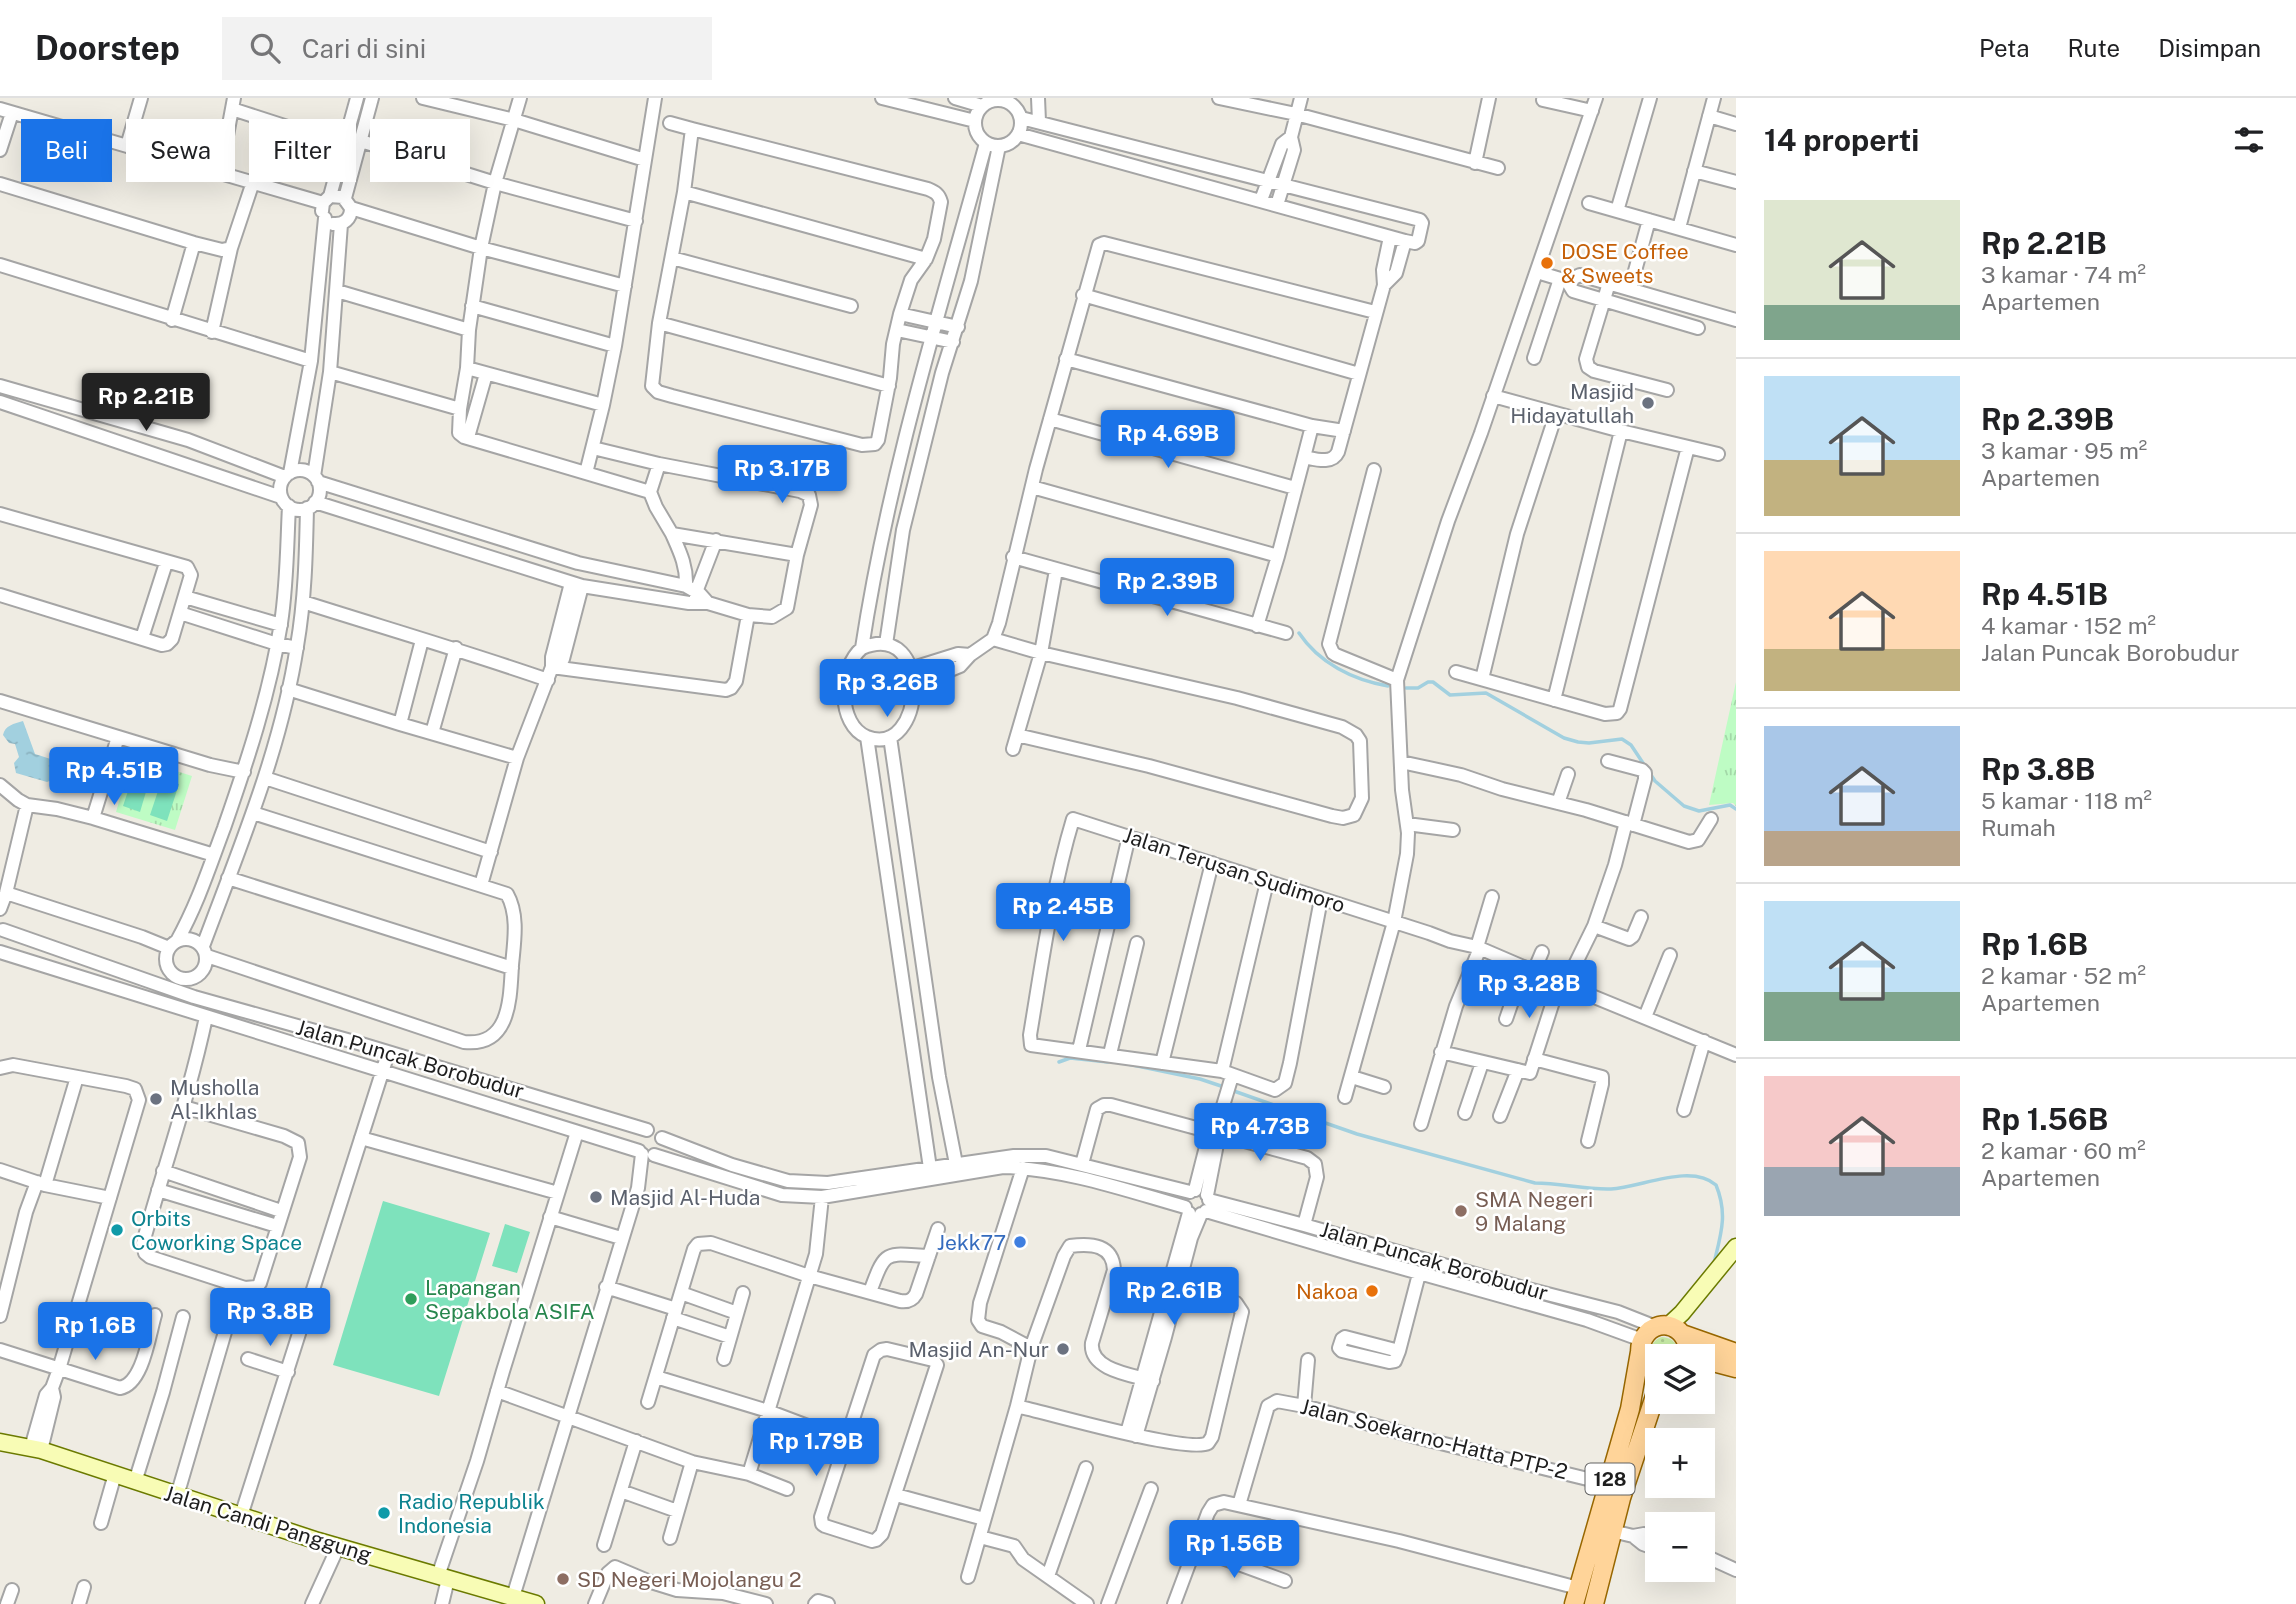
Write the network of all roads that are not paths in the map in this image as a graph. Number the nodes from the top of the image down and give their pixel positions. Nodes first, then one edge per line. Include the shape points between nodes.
1 (141, 98) edge
2 (358, 98) edge
3 (372, 98) edge
4 (423, 98) edge
5 (520, 98) edge
6 (882, 98) edge
7 (1038, 98) edge
8 (1219, 98) edge
9 (1301, 98) edge
10 (1488, 98) edge
11 (1597, 98) edge
12 (1650, 98) edge
13 (1714, 98) edge
14 (651, 99) edge
15 (960, 99) edge
16 (1543, 100) dead end
17 (233, 101) edge
18 (982, 106) junction
19 (6, 111) edge
20 (1592, 111) junction
21 (1296, 114) junction
22 (1709, 116) junction
23 (1021, 118) junction
24 (135, 119) edge
25 (230, 119) edge
26 (277, 119) edge
27 (352, 119) edge
28 (514, 120) junction
29 (975, 121) junction
30 (1039, 121) junction
31 (670, 124) dead end
32 (1736, 124) edge
33 (692, 129) junction
34 (1018, 134) junction
35 (1292, 137) junction
36 (361, 141) junction
37 (993, 144) junction
38 (126, 146) edge
39 (0, 150) edge
40 (645, 160) junction
41 (1475, 163) junction
42 (1498, 168) dead end
43 (1694, 171) junction
44 (1268, 180) junction
45 (253, 182) joint
46 (333, 182) edge
47 (495, 183) junction
48 (1736, 183) edge
49 (0, 184) edge
50 (1284, 185) junction
51 (684, 192) junction
52 (327, 200) junction
53 (1261, 200) junction
54 (348, 203) junction
55 (1589, 203) dead end
56 (1277, 205) junction
57 (1617, 211) junction
58 (325, 218) junction
59 (1649, 220) junction
60 (636, 221) junction
61 (341, 224) junction
62 (1679, 228) junction
63 (1390, 237) junction
64 (1405, 242) junction
65 (194, 243) junction
66 (1736, 245) edge
67 (231, 248) junction
68 (481, 248) junction
69 (672, 258) junction
70 (926, 259) junction
71 (0, 265) edge
72 (1537, 272) junction
73 (1564, 280) junction
74 (1609, 283) junction
75 (1384, 285) junction
76 (625, 286) junction
77 (1630, 289) junction
78 (337, 291) junction
79 (1083, 295) junction
80 (1603, 300) junction
81 (472, 306) junction
82 (851, 306) dead end
83 (1375, 312) junction
84 (901, 314) junction
85 (172, 320) junction
86 (1736, 320) edge
87 (937, 322) junction
88 (659, 323) junction
89 (314, 326) junction
90 (958, 327) junction
91 (1698, 328) dead end
92 (333, 329) junction
93 (469, 330) junction
94 (897, 330) junction
95 (212, 332) junction
96 (932, 338) junction
97 (953, 342) junction
98 (615, 346) junction
99 (1534, 358) dead end
100 (1066, 359) junction
101 (311, 361) junction
102 (467, 368) junction
103 (330, 372) junction
104 (486, 374) junction
105 (1359, 374) junction
106 (0, 386) edge
107 (889, 386) junction
108 (1667, 390) dead end
109 (1493, 396) junction
110 (0, 402) edge
111 (603, 405) junction
112 (460, 409) junction
113 (1556, 414) junction
114 (1051, 419) junction
115 (1312, 426) junction
116 (1344, 431) junction
117 (1621, 431) junction
118 (163, 432) junction
119 (468, 437) junction
120 (1688, 447) junction
121 (593, 448) junction
122 (155, 453) junction
123 (1718, 454) dead end
124 (1304, 457) junction
125 (659, 464) junction
126 (1374, 470) dead end
127 (586, 473) junction
128 (287, 475) junction
129 (316, 479) junction
130 (1032, 487) junction
131 (1295, 488) junction
132 (650, 492) junction
133 (285, 501) junction
134 (311, 505) junction
135 (0, 514) edge
136 (672, 534) junction
137 (488, 535) junction
138 (716, 540) junction
139 (797, 555) junction
140 (483, 556) junction
141 (1278, 556) junction
142 (1013, 557) junction
143 (166, 563) junction
144 (1056, 570) junction
145 (620, 572) junction
146 (576, 585) junction
147 (615, 591) junction
148 (0, 594) edge
149 (696, 596) junction
150 (185, 597) junction
151 (303, 602) junction
152 (180, 613) junction
153 (748, 615) junction
154 (281, 625) junction
155 (1257, 626) junction
156 (1286, 634) dead end
157 (142, 638) junction
158 (993, 639) junction
159 (422, 640) junction
160 (277, 643) junction
161 (886, 644) junction
162 (297, 648) junction
163 (456, 648) junction
164 (862, 649) junction
165 (1041, 653) junction
166 (1456, 672) dead end
167 (550, 673) junction
168 (912, 674) junction
169 (1482, 679) junction
170 (1397, 680) junction
171 (288, 688) junction
172 (1554, 700) junction
173 (0, 701) edge
174 (400, 724) junction
175 (432, 733) junction
176 (1017, 735) junction
177 (118, 737) junction
178 (867, 737) junction
179 (890, 737) junction
180 (1013, 750) dead end
181 (517, 758) junction
182 (1608, 761) dead end
183 (1401, 762) junction
184 (244, 772) junction
185 (1568, 774) dead end
186 (265, 778) junction
187 (0, 785) edge
188 (239, 787) junction
189 (258, 795) junction
190 (1559, 803) junction
191 (27, 805) junction
192 (253, 813) junction
193 (93, 818) junction
194 (1711, 819) dead end
195 (1629, 824) junction
196 (1453, 830) dead end
197 (1408, 831) junction
198 (1129, 836) junction
199 (491, 852) junction
200 (214, 855) junction
201 (1212, 863) junction
202 (228, 878) junction
203 (1267, 882) junction
204 (481, 885) junction
205 (6, 893) junction
206 (1492, 897) dead end
207 (1321, 899) junction
208 (0, 909) edge
209 (1641, 917) dead end
210 (1394, 922) junction
211 (1594, 926) junction
212 (2, 928) edge
213 (1137, 943) dead end
214 (173, 945) junction
215 (1478, 947) junction
216 (0, 950) edge
217 (205, 951) junction
218 (1542, 952) dead end
219 (1670, 954) dead end
220 (512, 968) junction
221 (1529, 969) junction
222 (178, 977) junction
223 (1562, 984) junction
224 (170, 996) junction
225 (206, 1017) junction
226 (1645, 1017) junction
227 (1506, 1019) dead end
228 (280, 1021) junction
229 (276, 1038) junction
230 (1703, 1041) junction
231 (1079, 1050) junction
232 (1441, 1052) junction
233 (388, 1053) junction
234 (1110, 1054) junction
235 (1736, 1055) edge
236 (409, 1059) junction
237 (1534, 1059) junction
238 (1162, 1063) junction
239 (1482, 1063) junction
240 (0, 1068) edge
241 (383, 1070) junction
242 (1518, 1070) junction
243 (402, 1076) junction
244 (1228, 1076) junction
245 (77, 1077) junction
246 (939, 1077) junction
247 (1352, 1077) junction
248 (919, 1079) junction
249 (1384, 1087) dead end
250 (1345, 1097) dead end
251 (184, 1107) junction
252 (1684, 1110) dead end
253 (1465, 1113) dead end
254 (1500, 1116) dead end
255 (1421, 1124) dead end
256 (647, 1130) junction
257 (576, 1132) junction
258 (1215, 1133) junction
259 (360, 1138) junction
260 (662, 1138) junction
261 (1588, 1141) dead end
262 (646, 1154) junction
263 (1082, 1164) junction
264 (732, 1165) junction
265 (1023, 1168) junction
266 (957, 1169) junction
267 (0, 1170) edge
268 (163, 1171) junction
269 (931, 1173) junction
270 (727, 1179) junction
271 (41, 1184) junction
272 (158, 1189) junction
273 (558, 1193) junction
274 (822, 1197) junction
275 (110, 1198) junction
276 (1198, 1203) junction
277 (281, 1211) junction
278 (550, 1217) junction
279 (1304, 1225) junction
280 (277, 1226) junction
281 (937, 1229) dead end
282 (621, 1238) junction
283 (1360, 1241) junction
284 (1736, 1247) edge
285 (1355, 1255) junction
286 (929, 1256) junction
287 (1419, 1274) junction
288 (809, 1276) junction
289 (606, 1287) junction
290 (1524, 1288) junction
291 (870, 1292) junction
292 (681, 1293) junction
293 (743, 1293) dead end
294 (1178, 1293) junction
295 (1520, 1302) junction
296 (266, 1308) dead end
297 (675, 1313) junction
298 (737, 1313) junction
299 (155, 1315) dead end
300 (0, 1317) edge
301 (183, 1317) dead end
302 (303, 1321) junction
303 (228, 1325) dead end
304 (1669, 1329) junction
305 (1160, 1335) junction
306 (730, 1336) junction
307 (1687, 1344) edge
308 (1641, 1346) junction
309 (1031, 1348) junction
310 (0, 1350) edge
311 (1399, 1352) dead end
312 (1736, 1353) edge
313 (248, 1359) dead end
314 (724, 1359) dead end
315 (1308, 1360) dead end
316 (1645, 1360) edge
317 (1715, 1363) edge
318 (59, 1368) junction
319 (1736, 1368) edge
320 (288, 1372) junction
321 (656, 1377) junction
322 (1147, 1380) junction
323 (497, 1391) junction
324 (648, 1402) dead end
325 (1017, 1406) junction
326 (1304, 1406) junction
327 (768, 1411) junction
328 (1649, 1414) edge
329 (567, 1418) junction
330 (813, 1428) dead end
331 (1131, 1434) junction
332 (0, 1441) edge
333 (636, 1441) junction
334 (36, 1449) junction
335 (692, 1462) junction
336 (1086, 1468) dead end
337 (749, 1474) junction
338 (115, 1475) junction
339 (135, 1482) junction
340 (1608, 1484) junction
341 (787, 1489) dead end
342 (1151, 1489) dead end
343 (621, 1491) junction
344 (896, 1495) junction
345 (177, 1496) junction
346 (1239, 1505) junction
347 (677, 1511) junction
348 (241, 1516) junction
349 (984, 1519) junction
350 (101, 1523) dead end
351 (1612, 1531) junction
352 (1645, 1534) edge
353 (1633, 1536) junction
354 (980, 1537) junction
355 (670, 1538) dead end
356 (604, 1545) dead end
357 (1645, 1545) edge
358 (338, 1547) junction
359 (1195, 1548) junction
360 (1715, 1561) edge
361 (1736, 1570) edge
362 (1048, 1576) junction
363 (968, 1577) dead end
364 (443, 1578) junction
365 (1285, 1581) dead end
366 (84, 1587) dead end
367 (12, 1590) dead end
368 (1576, 1596) edge
369 (513, 1597) junction
370 (690, 1598) edge
371 (7, 1604) edge
372 (79, 1604) edge
373 (312, 1604) edge
374 (442, 1604) edge
375 (536, 1604) edge
376 (595, 1604) edge
377 (766, 1604) edge
378 (815, 1604) edge
379 (828, 1604) edge
380 (1087, 1604) edge
381 (1108, 1604) edge
382 (1174, 1604) edge
383 (1594, 1604) edge

1 - 24 street
2 - 27 street
3 - 36 street
4 - 28 street
5 - 28 street
6 - 29 street
7 - 30 street
8 - 21 street
9 - 21 street
10 - 41 street
11 - 20 street
12 - 57 street
13 - 22 street
14 - 40 street
15 - 18 street
16 - 20 street
17 - 25 street
17 - 26 street
18 - 23 street via 994,100 1007,101
18 - 29 street
19 - 38 street
19 - 39 street
20 - 72 street
21 - 35 street
21 - 41 street
22 - 32 street
22 - 43 street
23 - 30 street
23 - 34 street
28 - 40 street
28 - 47 street
29 - 37 street via 977,133
30 - 44 street
31 - 33 street
33 - 51 street
33 - 70 street via 936,192 942,202
34 - 37 street via 1009,143
34 - 53 street
35 - 44 street via 1282,144
35 - 50 street via 1294,150
36 - 47 street
36 - 54 street
37 - 87 street
37 - 90 street via 974,267
40 - 60 street
41 - 42 street
43 - 48 street
43 - 62 street
44 - 50 street
44 - 53 street
45 - 52 street
45 - 67 street
46 - 52 street
47 - 60 street
47 - 68 street
49 - 65 street
50 - 56 street
50 - 64 street via 1421,221 1418,241
51 - 69 street
51 - 70 street
52 - 54 street via 339,195
52 - 58 street via 322,211
53 - 56 street
54 - 61 street via 349,217
54 - 68 street
55 - 57 street
56 - 63 street
57 - 59 street
58 - 61 street
58 - 89 street
59 - 62 street
59 - 77 street
60 - 76 street
61 - 78 street
62 - 66 street
63 - 64 street
63 - 75 street
64 - 75 street via 1396,273
65 - 67 street
65 - 85 street
67 - 95 street
68 - 76 street
68 - 81 street
69 - 82 street
69 - 88 street
70 - 84 street via 911,280
71 - 85 street
72 - 73 street
72 - 109 street
73 - 74 street via 1580,275
73 - 80 street via 1573,291
73 - 99 street
74 - 77 street
74 - 80 street
75 - 83 street
76 - 98 street
77 - 86 street
78 - 92 street
78 - 93 street
79 - 83 street via 1096,248 1104,243
79 - 100 street
79 - 105 street
80 - 91 street
80 - 108 street via 1586,359 1588,367
81 - 93 street
81 - 98 street
83 - 105 street
84 - 87 street
84 - 94 street
85 - 95 street
87 - 90 street
87 - 96 street
88 - 107 street
88 - 107 street via 652,386 672,397 868,446 878,440
89 - 92 street
89 - 101 street
90 - 97 street
92 - 103 street
93 - 102 street
94 - 96 street
94 - 107 street
95 - 101 street
96 - 97 street
96 - 164 street via 878,555
97 - 161 street via 903,530
98 - 111 street
100 - 114 street
100 - 115 street
101 - 128 street
102 - 104 street
102 - 112 street
103 - 112 street
103 - 129 street
104 - 111 street
104 - 119 street
105 - 116 street
106 - 118 street
109 - 113 street
109 - 170 street
110 - 122 street
111 - 121 street
112 - 119 street via 459,432
113 - 117 street
113 - 169 street via 1517,534
114 - 130 street
114 - 131 street
115 - 116 street
115 - 124 street
116 - 124 street via 1336,457
117 - 120 street
117 - 172 street
118 - 122 street
118 - 128 street
119 - 127 street
120 - 123 street
120 - 172 street via 1620,709 1611,715
121 - 125 street
121 - 127 street
122 - 133 street
124 - 131 street
125 - 132 street
125 - 139 street via 806,493 811,505
126 - 170 street via 1329,644 1336,655
127 - 132 street
128 - 129 street via 304,470
128 - 133 street via 280,489
129 - 134 street via 319,494
129 - 137 street
130 - 141 street
130 - 142 street
131 - 141 street
132 - 136 street
133 - 134 street via 299,509
133 - 154 street
134 - 140 street
134 - 151 street
135 - 143 street
136 - 138 street
136 - 149 street
137 - 140 street
137 - 145 street
138 - 139 street
138 - 149 street
139 - 153 street via 787,608 772,617
140 - 146 street
141 - 155 street
142 - 144 street
142 - 158 street
143 - 150 street via 190,570
143 - 157 street
144 - 155 street
144 - 165 street
145 - 147 street
145 - 149 street
146 - 147 street
146 - 167 street
147 - 149 street
148 - 157 street
149 - 153 street
150 - 152 street
150 - 154 street
151 - 159 street
151 - 162 street
152 - 157 street via 167,644
152 - 160 street
153 - 167 street via 736,681 726,690
154 - 160 street
155 - 156 street
158 - 165 street
158 - 168 street via 960,666 933,677
159 - 163 street
159 - 174 street
160 - 162 street
160 - 184 street
161 - 164 street
161 - 168 street via 903,655
162 - 171 street
163 - 167 street
163 - 175 street
164 - 178 street via 855,654 843,682 847,710
165 - 176 street
165 - 176 street via 1237,698 1350,730 1360,741 1360,804 1349,817 1332,816
166 - 169 street
167 - 181 street
168 - 179 street via 911,710
169 - 172 street
170 - 183 street
171 - 174 street
171 - 186 street
173 - 177 street
174 - 175 street
175 - 181 street
176 - 180 street
177 - 184 street
177 - 193 street
178 - 179 street
178 - 248 street
179 - 246 street
181 - 199 street
182 - 195 street via 1644,772
183 - 190 street
183 - 197 street
184 - 188 street
185 - 190 street
186 - 189 street
186 - 199 street
187 - 191 street
188 - 189 street
188 - 200 street
189 - 192 street
190 - 195 street
191 - 193 street
191 - 205 street
192 - 202 street
192 - 204 street
193 - 200 street
194 - 195 street via 1693,841
195 - 211 street
196 - 197 street
197 - 210 street
198 - 201 street, Jalan Terusan Sudimoro
198 - 231 street
198 - 231 street, Jalan Terusan Sudimoro via 1073,820 1062,858 1030,1041 1035,1046
199 - 204 street
200 - 214 street
201 - 203 street, Jalan Terusan Sudimoro
201 - 238 street
202 - 217 street
202 - 220 street
203 - 207 street, Jalan Terusan Sudimoro
203 - 244 street
204 - 220 street via 509,897 515,938
205 - 208 street
205 - 214 street
206 - 215 street
207 - 210 street, Jalan Terusan Sudimoro
207 - 244 street via 1286,1083 1275,1090
209 - 211 street via 1629,939
210 - 215 street, Jalan Terusan Sudimoro
210 - 247 street
211 - 223 street
212 - 216 street via 5,939
212 - 224 street
213 - 234 street
214 - 217 street via 186,938
214 - 222 street via 167,964
215 - 221 street, Jalan Terusan Sudimoro
215 - 232 street
216 - 224 street
217 - 220 street via 474,1043 491,1036 504,1021 511,1003
217 - 222 street via 202,972 186,979
218 - 221 street
219 - 226 street
221 - 223 street, Jalan Terusan Sudimoro
221 - 227 street
222 - 224 street
223 - 226 street, Jalan Terusan Sudimoro
223 - 237 street
224 - 225 street, Jalan Puncak Borobudur
224 - 228 street, Jalan Puncak Borobudur
225 - 229 street, Jalan Puncak Borobudur
225 - 251 street
226 - 230 street, Jalan Terusan Sudimoro
228 - 229 street
228 - 233 street, Jalan Puncak Borobudur
229 - 241 street, Jalan Puncak Borobudur
230 - 235 street, Jalan Terusan Sudimoro
230 - 252 street
231 - 234 street
232 - 239 street
232 - 255 street
233 - 236 street, Jalan Puncak Borobudur
233 - 241 street
234 - 238 street
236 - 243 street
236 - 256 street, Jalan Puncak Borobudur
237 - 242 street via 1531,1073
237 - 261 street via 1602,1077
238 - 244 street
239 - 242 street
239 - 253 street
240 - 245 street via 13,1065
241 - 243 street, Jalan Puncak Borobudur
241 - 259 street
242 - 254 street
243 - 257 street, Jalan Puncak Borobudur
244 - 258 street
245 - 271 street
245 - 275 street via 126,1086 138,1093 137,1111
246 - 248 street
246 - 266 street
247 - 249 street
247 - 250 street
248 - 269 street
251 - 268 street
251 - 277 street via 298,1143 300,1157
256 - 260 street
256 - 262 street via 637,1139
257 - 262 street, Jalan Puncak Borobudur
257 - 273 street
258 - 263 street via 1104,1105 1097,1109
258 - 276 street
258 - 279 street via 1312,1160 1317,1177
259 - 273 street
259 - 302 street
260 - 262 street via 661,1150
260 - 264 street, Jalan Puncak Borobudur
262 - 270 street, Jalan Puncak Borobudur
262 - 282 street
263 - 266 street, Jalan Puncak Borobudur via 1046,1156 1014,1156
263 - 276 street, Jalan Puncak Borobudur
264 - 269 street, Jalan Puncak Borobudur via 788,1181 828,1183
264 - 270 street
265 - 266 street, Jalan Puncak Borobudur
265 - 276 street, Jalan Puncak Borobudur
265 - 309 street via 978,1320
266 - 269 street, Jalan Puncak Borobudur
267 - 271 street
268 - 272 street
268 - 277 street
269 - 274 street, Jalan Puncak Borobudur
270 - 274 street, Jalan Puncak Borobudur via 782,1195
271 - 275 street
271 - 300 street via 26,1212
272 - 280 street
272 - 280 street via 143,1243 145,1253 245,1288 260,1283
273 - 278 street
274 - 288 street via 817,1254
275 - 318 street
276 - 279 street, Jalan Puncak Borobudur
276 - 285 street, Jalan Puncak Borobudur
276 - 294 street
276 - 305 street
277 - 280 street
278 - 282 street
278 - 323 street
279 - 283 street, Jalan Puncak Borobudur
281 - 286 street
282 - 289 street
283 - 285 street
283 - 290 street, Jalan Puncak Borobudur
284 - 304 main road
285 - 287 street, Jalan Puncak Borobudur
286 - 291 street via 894,1254 884,1258
286 - 291 street via 910,1301
287 - 295 street, Jalan Puncak Borobudur
287 - 311 street
288 - 291 street
288 - 292 street via 703,1242 694,1249
288 - 327 street
289 - 297 street
289 - 329 street
290 - 295 street
290 - 304 street, Jalan Puncak Borobudur
292 - 297 street
292 - 298 street
293 - 298 street
294 - 305 street
294 - 331 street via 1236,1303 1242,1312 1212,1437 1204,1446 1194,1447
295 - 308 street, Jalan Puncak Borobudur via 1611,1327
296 - 302 street
297 - 306 street
297 - 321 street
298 - 306 street
299 - 318 street via 142,1363 128,1387
301 - 339 street
302 - 320 street
303 - 345 street
304 - 307 main road
304 - 308 main road via 1648,1332
304 - 312 main road
305 - 322 street
306 - 314 street
308 - 316 main road
308 - 340 main road, 128 via 1636,1385
309 - 322 street via 1067,1249 1078,1245 1101,1248 1110,1252 1114,1270 1091,1351 1108,1368
309 - 325 street
310 - 318 street
313 - 320 street
315 - 326 street
317 - 319 main road
318 - 334 street via 46,1395
320 - 348 street
321 - 324 street
321 - 327 street
322 - 331 street
323 - 329 street
323 - 364 street
325 - 331 street
325 - 349 street
326 - 340 street, Jalan Soekarno-Hatta PTP-2
326 - 346 street, Jalan Soekarno-Hatta PTP-2 via 1271,1402
327 - 330 street
327 - 337 street
328 - 351 main road, 128
329 - 333 street
329 - 369 street
332 - 334 main road, Jalan Candi Panggung
333 - 335 street
333 - 343 street
334 - 338 main road, Jalan Candi Panggung
335 - 337 street
335 - 347 street
336 - 362 street
337 - 341 street
338 - 339 main road, Jalan Candi Panggung
338 - 350 street
339 - 345 main road, Jalan Candi Panggung
340 - 368 main road, 128
342 - 381 street
343 - 347 street
343 - 356 street
344 - 344 street via 937,1365 933,1360 887,1349 874,1355 822,1524 876,1541
344 - 349 street
345 - 348 main road, Jalan Candi Panggung
346 - 359 street via 1213,1505
346 - 368 street via 1399,1541
347 - 355 street
348 - 358 main road, Jalan Candi Panggung
349 - 354 street
351 - 353 street
351 - 383 main road, 128
352 - 353 street
353 - 357 street
354 - 362 street via 1014,1546 1023,1559
354 - 363 street
358 - 364 main road, Jalan Candi Panggung
358 - 373 street
359 - 365 street
359 - 382 street
360 - 361 street
362 - 380 street
364 - 369 main road, Jalan Candi Panggung
364 - 374 street
366 - 372 street
367 - 371 street
369 - 375 main road, Jalan Candi Panggung
370 - 376 street via 615,1567
370 - 377 street via 723,1593
378 - 379 street

